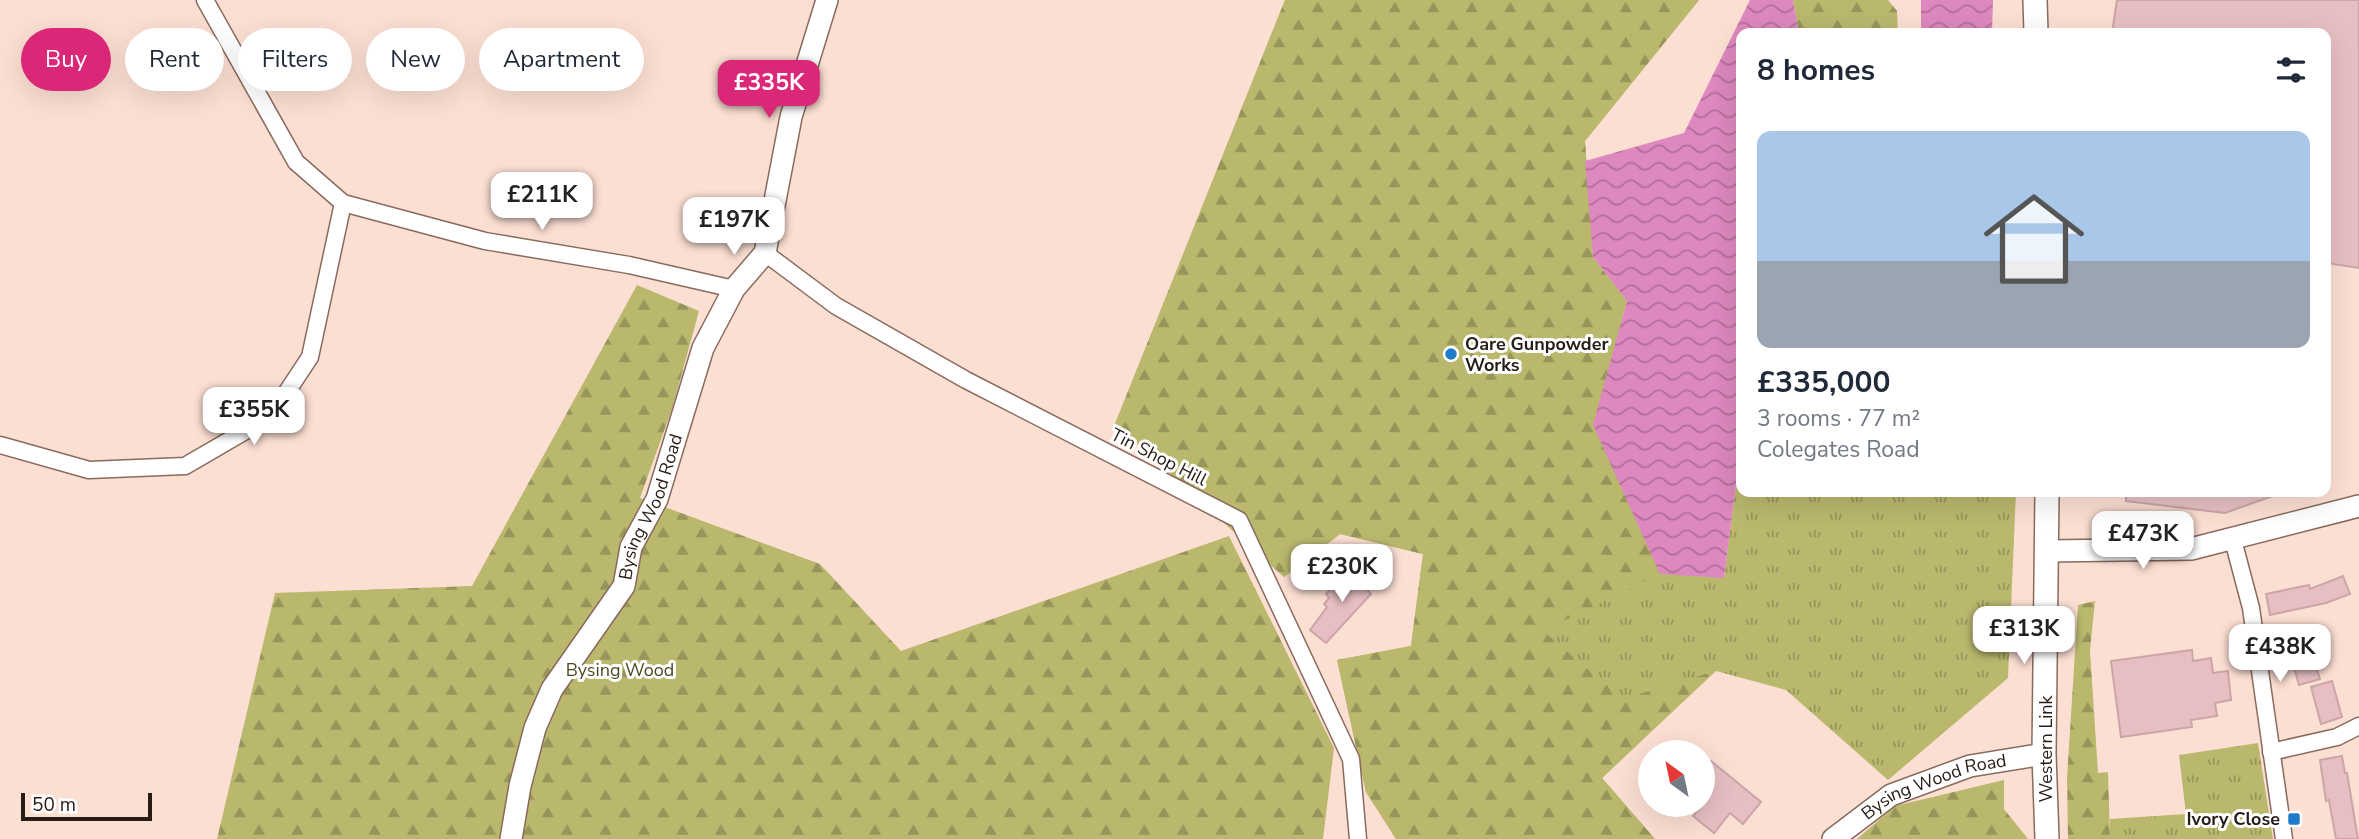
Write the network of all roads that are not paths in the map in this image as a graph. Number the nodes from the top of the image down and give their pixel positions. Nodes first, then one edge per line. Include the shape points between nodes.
1 (205, 0) edge
2 (827, 0) edge
3 (2035, 0) edge
4 (2036, 28) edge
5 (343, 203) junction
6 (765, 253) junction
7 (734, 289) junction
8 (0, 445) edge
9 (2047, 497) edge
10 (2359, 506) edge
11 (2233, 540) junction
12 (2048, 551) junction
13 (2359, 726) edge
14 (2271, 752) junction
15 (2044, 754) junction
16 (511, 839) edge
17 (1357, 839) edge
18 (1833, 839) edge
19 (2047, 839) edge
20 (2284, 839) edge

1 - 5 street via 296,162
2 - 6 street via 791,117
3 - 4 main road
5 - 7 street via 485,241 629,265
5 - 8 street via 310,357 271,416 185,466 89,470
6 - 7 street, Bysing Wood Road
6 - 17 street, Tin Shop Hill via 836,306 1239,520 1351,759
7 - 16 street, Bysing Wood Road via 703,348 657,499 631,547 624,586 552,689 536,728
9 - 12 main road, Western Link
10 - 11 street
11 - 12 street via 2191,549
11 - 14 street via 2251,608
12 - 15 main road, Western Link
13 - 14 street via 2337,737
14 - 20 street
15 - 18 street, Bysing Wood Road via 1970,766 1891,795
15 - 19 main road, Western Link

